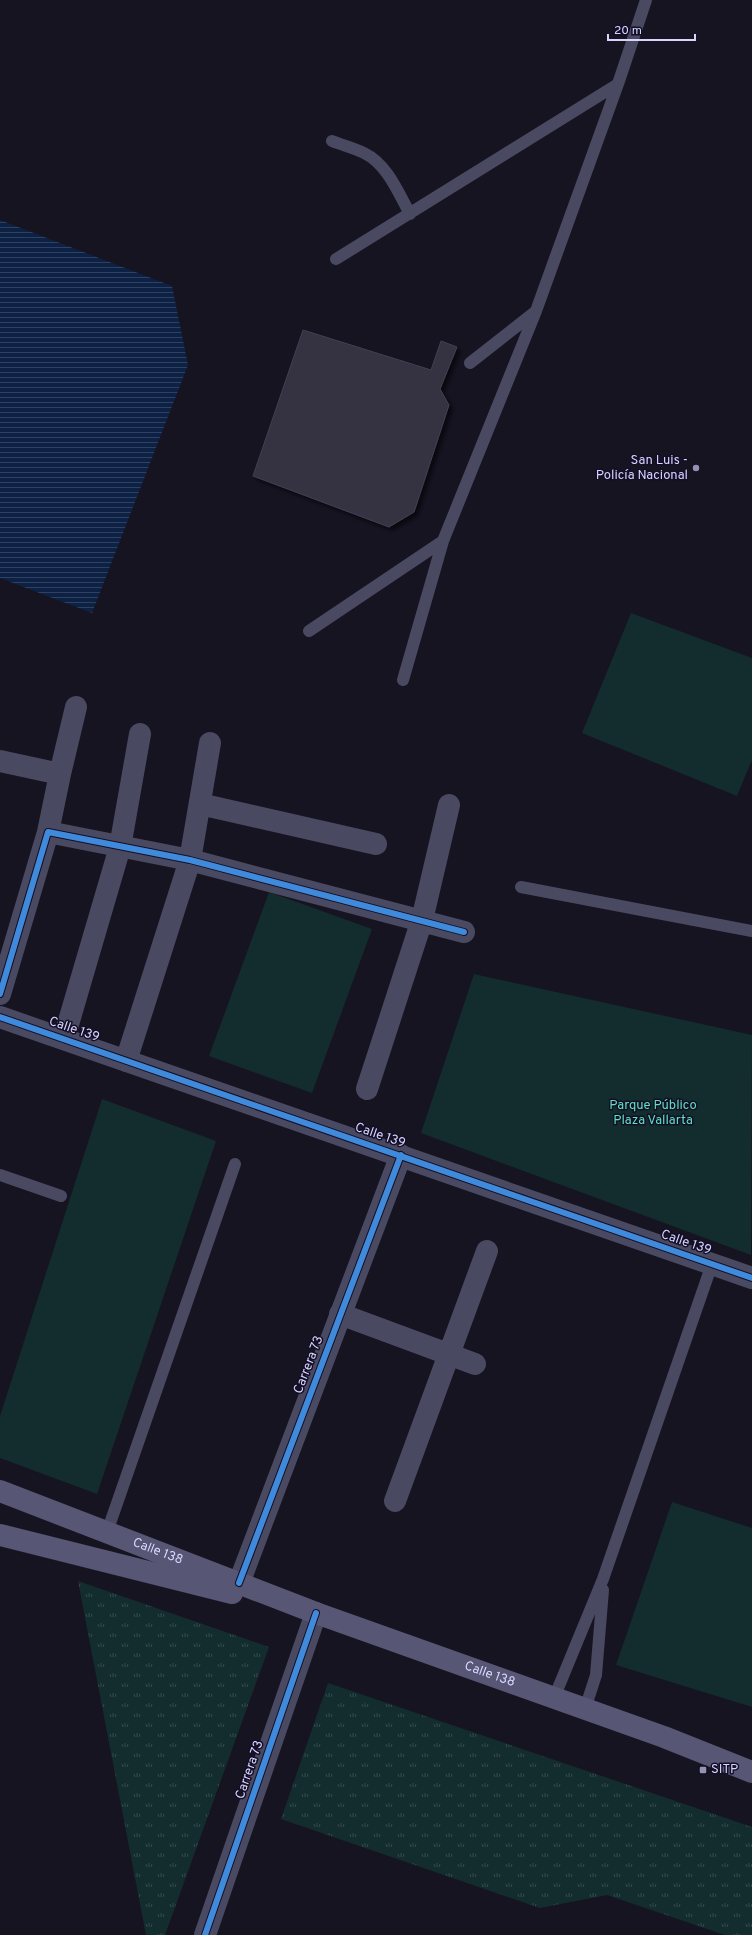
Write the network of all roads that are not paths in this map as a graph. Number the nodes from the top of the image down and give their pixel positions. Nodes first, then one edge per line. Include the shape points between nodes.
1 (646, 0) edge
2 (618, 84) junction
3 (332, 141) dead end
4 (410, 214) junction
5 (336, 259) dead end
6 (536, 311) junction
7 (470, 363) dead end
8 (443, 541) junction
9 (309, 631) dead end
10 (403, 680) dead end
11 (76, 707) dead end
12 (140, 734) dead end
13 (210, 743) dead end
14 (0, 761) edge
15 (60, 774) junction
16 (200, 804) junction
17 (449, 805) dead end
18 (48, 832) junction
19 (376, 844) dead end
20 (120, 847) junction
21 (190, 860) junction
22 (521, 887) dead end
23 (422, 920) junction
24 (752, 931) edge
25 (464, 932) dead end
26 (0, 994) edge
27 (0, 1017) edge
28 (64, 1038) junction
29 (126, 1061) junction
30 (367, 1089) dead end
31 (400, 1155) junction
32 (235, 1164) dead end
33 (0, 1175) edge
34 (61, 1196) dead end
35 (487, 1251) dead end
36 (712, 1264) junction
37 (752, 1278) edge
38 (340, 1314) junction
39 (450, 1354) junction
40 (475, 1364) dead end
41 (0, 1491) edge
42 (395, 1501) dead end
43 (107, 1532) junction
44 (0, 1535) edge
45 (603, 1579) junction
46 (239, 1583) junction
47 (316, 1613) junction
48 (554, 1698) junction
49 (585, 1709) junction
50 (664, 1737) junction
51 (752, 1756) edge
52 (752, 1772) edge
53 (205, 1935) edge

1 - 2 lane
2 - 4 lane
2 - 6 lane
3 - 4 lane via 364,153 377,162 387,174
4 - 5 lane
6 - 7 lane
6 - 8 lane
8 - 9 lane
8 - 10 lane
11 - 15 street
12 - 20 street
13 - 16 street
14 - 15 street
15 - 18 street
16 - 19 street
16 - 21 street
17 - 23 street
18 - 20 street
18 - 26 street
20 - 21 street
20 - 28 street
21 - 23 street
21 - 29 street
22 - 24 lane
23 - 25 street
23 - 30 street
27 - 28 street, Calle 139
28 - 29 street, Calle 139
29 - 31 street, Calle 139
31 - 36 street, Calle 139
31 - 38 street, Carrera 73
32 - 43 lane
33 - 34 lane
35 - 39 street
36 - 37 street, Calle 139
36 - 45 lane
38 - 39 street
38 - 46 street, Carrera 73
39 - 40 street
39 - 42 street
41 - 43 main road, Calle 138
43 - 46 main road, Calle 138
44 - 47 main road, Calle 138
45 - 48 lane
45 - 49 lane via 596,1675
46 - 47 main road, Calle 138
47 - 48 main road, Calle 138
47 - 53 street, Carrera 73
48 - 49 main road, Calle 138
49 - 50 main road, Calle 138
50 - 51 main road, Calle 138
50 - 52 main road, Calle 138

